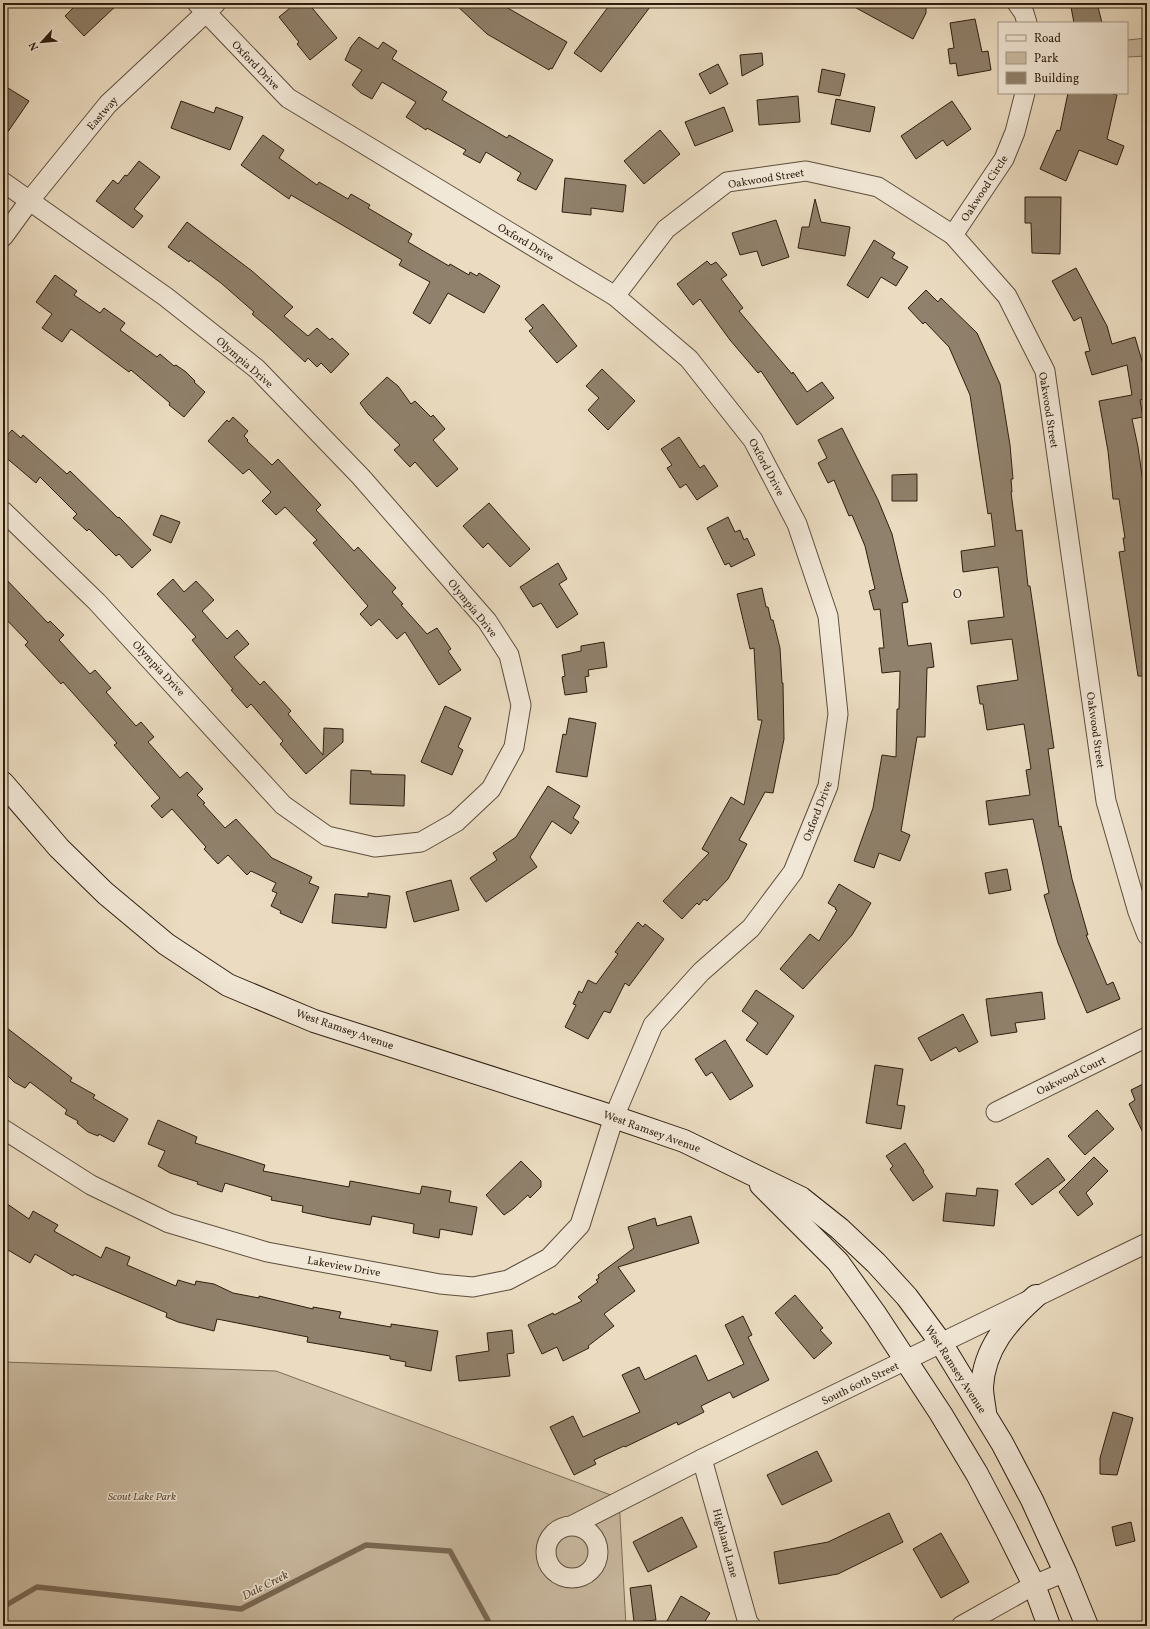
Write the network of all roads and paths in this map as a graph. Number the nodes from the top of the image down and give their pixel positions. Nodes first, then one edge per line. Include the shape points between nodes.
1 (1017, 3) edge
2 (206, 6) edge
3 (1027, 22) edge
4 (1025, 94) edge
5 (3, 182) edge
6 (30, 200) junction
7 (953, 235) junction
8 (3, 236) edge
9 (616, 296) junction
10 (3, 511) edge
11 (3, 782) edge
12 (1147, 935) edge
13 (1147, 1037) edge
14 (996, 1112) dead end
15 (614, 1117) junction
16 (3, 1129) edge
17 (750, 1172) junction
18 (1147, 1243) edge
19 (1036, 1296) junction
20 (941, 1343) junction
21 (906, 1361) junction
22 (986, 1417) junction
23 (702, 1459) junction
24 (573, 1525) dead end
25 (1065, 1572) junction
26 (1034, 1585) junction
27 (751, 1626) edge
28 (961, 1626) edge
29 (1049, 1626) edge
30 (1087, 1626) edge

1 - 3 street
2 - 6 street, Eastway via 108,104
2 - 9 street, Oxford Drive via 288,98
4 - 7 street, Oakwood Circle via 1015,132 1004,159
5 - 6 street, Olympia Drive
6 - 8 street, Eastway
6 - 10 street, Olympia Drive via 166,297 257,369 361,477 487,621 509,655 520,704 514,747 491,789 456,822 421,842 376,848 327,836 283,805 97,602
7 - 9 street, Oakwood Street via 878,187 806,171 726,182 666,229
7 - 12 street, Oakwood Street via 1007,296 1045,370 1106,801
9 - 15 street, Oxford Drive via 689,358 753,440 797,524 828,616 838,714 828,786 793,872 751,928 701,972 653,1025
11 - 15 street, West Ramsey Avenue via 59,848 105,893 166,944 228,985 314,1021
13 - 14 street, Oakwood Court
15 - 16 street, Lakeview Drive via 580,1224 549,1258 508,1280 474,1287 440,1284 267,1252 169,1224 91,1184
15 - 17 street, West Ramsey Avenue via 684,1140
17 - 20 street, West Ramsey Avenue via 801,1198 840,1229 907,1297
17 - 21 street, West Ramsey Avenue via 838,1262
18 - 19 street, South 60th Street
19 - 20 street, South 60th Street
19 - 22 street via 1014,1316 991,1351 984,1371 982,1388
20 - 21 street, South 60th Street
20 - 22 street, West Ramsey Avenue
21 - 23 street, South 60th Street
21 - 26 street, West Ramsey Avenue via 977,1474
22 - 25 street, West Ramsey Avenue via 1032,1500
23 - 24 street, South 60th Street
23 - 27 street, Highland Lane via 748,1623
25 - 26 street
25 - 30 street, West Ramsey Avenue
26 - 28 street
26 - 29 street, West Ramsey Avenue

